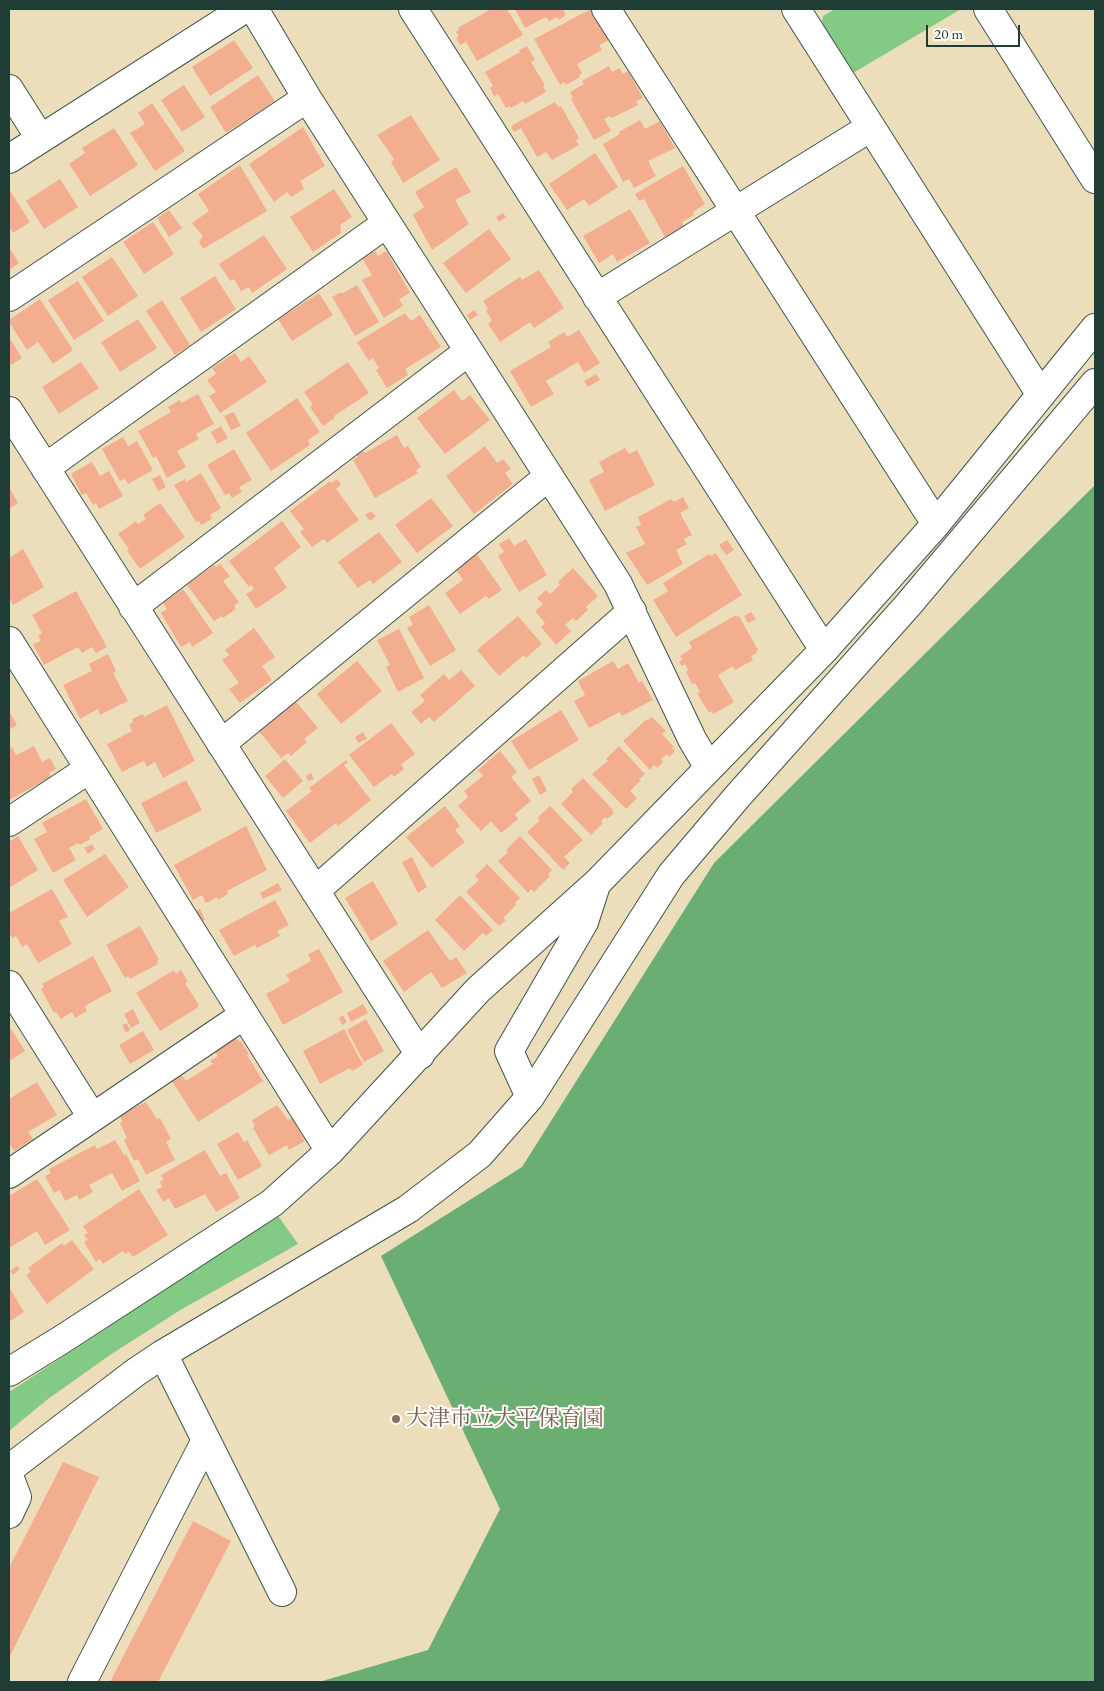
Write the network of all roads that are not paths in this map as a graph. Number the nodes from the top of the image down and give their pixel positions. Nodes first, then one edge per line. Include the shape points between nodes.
1 (244, 9) edge
2 (254, 9) edge
3 (413, 9) edge
4 (606, 9) edge
5 (988, 9) edge
6 (806, 12) edge
7 (9, 89) edge
8 (307, 98) junction
9 (871, 127) junction
10 (40, 138) junction
11 (9, 159) edge
12 (1095, 179) edge
13 (736, 212) junction
14 (387, 223) junction
15 (9, 297) edge
16 (597, 297) junction
17 (1095, 328) edge
18 (469, 351) junction
19 (1095, 383) edge
20 (1041, 395) junction
21 (9, 411) edge
22 (45, 468) junction
23 (549, 476) junction
24 (936, 524) junction
25 (133, 606) junction
26 (632, 611) junction
27 (10, 644) edge
28 (824, 650) junction
29 (221, 744) junction
30 (709, 768) junction
31 (90, 769) junction
32 (9, 822) edge
33 (597, 884) junction
34 (315, 891) junction
35 (11, 992) edge
36 (244, 1015) junction
37 (420, 1055) junction
38 (530, 1097) junction
39 (92, 1118) junction
40 (330, 1151) junction
41 (9, 1174) edge
42 (163, 1354) junction
43 (9, 1372) edge
44 (206, 1440) junction
45 (9, 1469) edge
46 (9, 1476) edge
47 (9, 1514) edge
48 (282, 1592) dead end
49 (82, 1682) edge

1 - 10 street
2 - 8 street
3 - 16 street
4 - 13 street
5 - 12 street
6 - 9 street
7 - 10 street
8 - 14 street
8 - 15 street
9 - 13 street
9 - 20 street
10 - 11 street
13 - 16 street
13 - 24 street
14 - 18 street
14 - 22 street
16 - 28 street
17 - 20 street
18 - 23 street
18 - 25 street
19 - 38 street via 908,605 671,876
20 - 24 street
21 - 22 street
22 - 25 street
23 - 26 street
23 - 29 street
24 - 28 street
25 - 29 street
26 - 30 street
26 - 34 street
27 - 31 street
28 - 30 street
29 - 34 street
30 - 33 street
31 - 32 street
31 - 36 street
33 - 37 street via 478,990
33 - 38 street via 584,922 509,1052
34 - 37 street
35 - 39 street
36 - 39 street
36 - 40 street
37 - 40 street
38 - 42 street via 480,1154 408,1209
39 - 41 street
40 - 43 street via 272,1203
42 - 44 street
42 - 45 street
44 - 48 street
44 - 49 street
46 - 47 street via 17,1498

